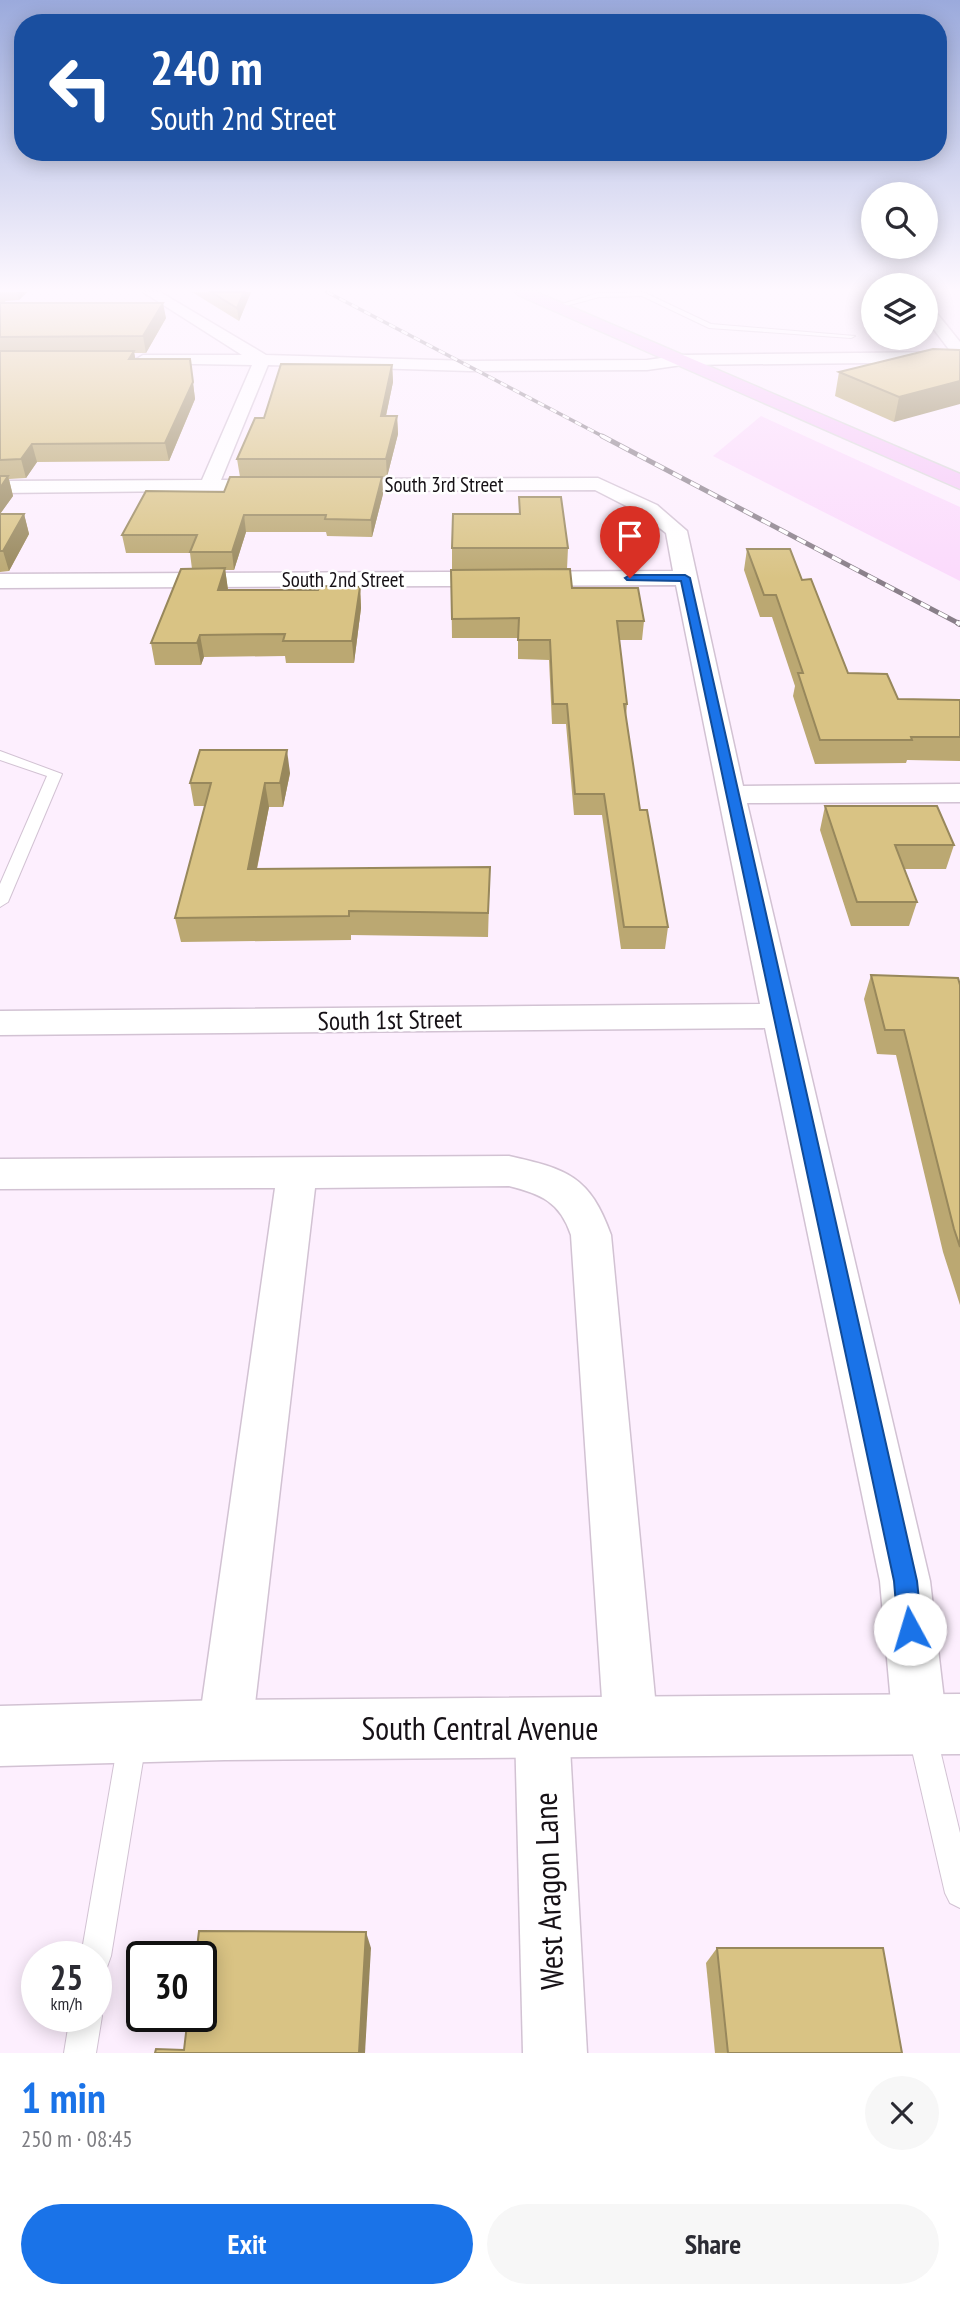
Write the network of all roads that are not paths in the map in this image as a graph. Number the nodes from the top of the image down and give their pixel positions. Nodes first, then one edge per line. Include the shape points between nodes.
1 (250, 388) edge
2 (745, 388) edge
3 (960, 482) edge
4 (320, 485) edge
5 (209, 486) junction
6 (292, 486) edge
7 (0, 487) edge
8 (685, 578) junction
9 (0, 581) edge
10 (0, 755) edge
11 (960, 793) edge
12 (731, 795) junction
13 (0, 902) edge
14 (779, 1016) junction
15 (0, 1023) edge
16 (0, 1174) edge
17 (297, 1174) junction
18 (940, 1724) edge
19 (631, 1728) junction
20 (542, 1729) junction
21 (225, 1730) junction
22 (133, 1735) junction
23 (0, 1737) edge
24 (960, 1893) edge
25 (99, 1941) edge
26 (83, 2032) edge
27 (80, 2053) edge
28 (555, 2053) edge

1 - 5 street
2 - 3 main road
4 - 8 street, South 3rd Street via 598,484 633,499 676,531
5 - 6 street
5 - 7 street
8 - 9 street, South 2nd Street
8 - 12 street, South 3rd Street
10 - 13 lane via 55,774
11 - 12 street
12 - 14 street, South 3rd Street
14 - 15 street, South 1st Street
14 - 18 street, South 3rd Street
16 - 17 street
17 - 19 street via 509,1171 538,1178 568,1193 584,1212 591,1235
17 - 21 street
18 - 19 street, South Central Avenue
18 - 24 lane
19 - 20 street, South Central Avenue
20 - 21 street, South Central Avenue
20 - 28 street, West Aragon Lane
21 - 22 street, South Central Avenue
22 - 23 street, South Central Avenue
22 - 25 lane
26 - 27 lane

